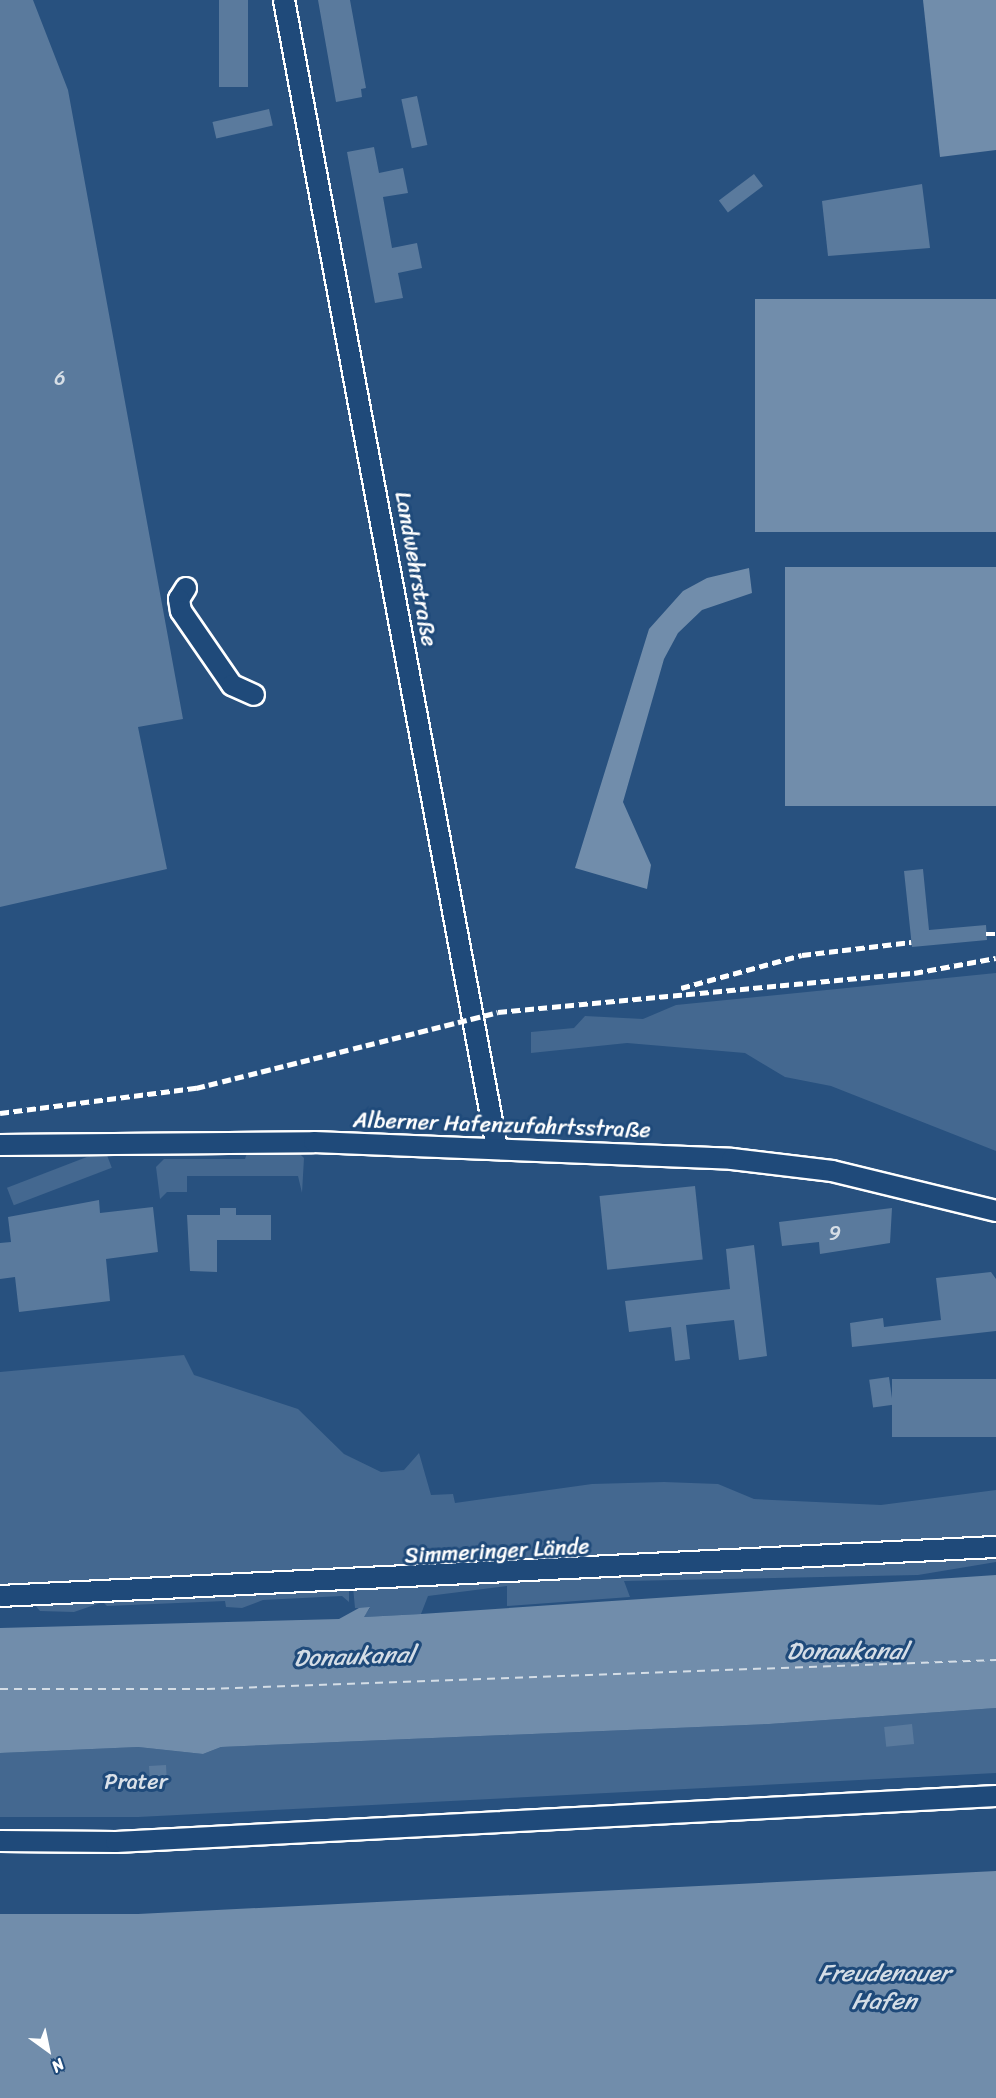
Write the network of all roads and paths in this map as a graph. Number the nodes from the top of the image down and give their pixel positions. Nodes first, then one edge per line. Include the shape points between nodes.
1 (284, 0) edge
2 (186, 588) dead end
3 (254, 695) dead end
4 (0, 1145) edge
5 (497, 1148) junction
6 (996, 1211) edge
7 (996, 1547) edge
8 (0, 1596) edge
9 (996, 1796) edge
10 (0, 1841) edge

1 - 5 street, Landwehrstraße
2 - 3 street via 179,599 181,611 232,685
4 - 5 street, Alberner Hafenzufahrtsstraße via 168,1140
5 - 6 street, Alberner Hafenzufahrtsstraße via 732,1160 832,1171
7 - 8 street, Simmeringer Lände
9 - 10 street via 116,1842

